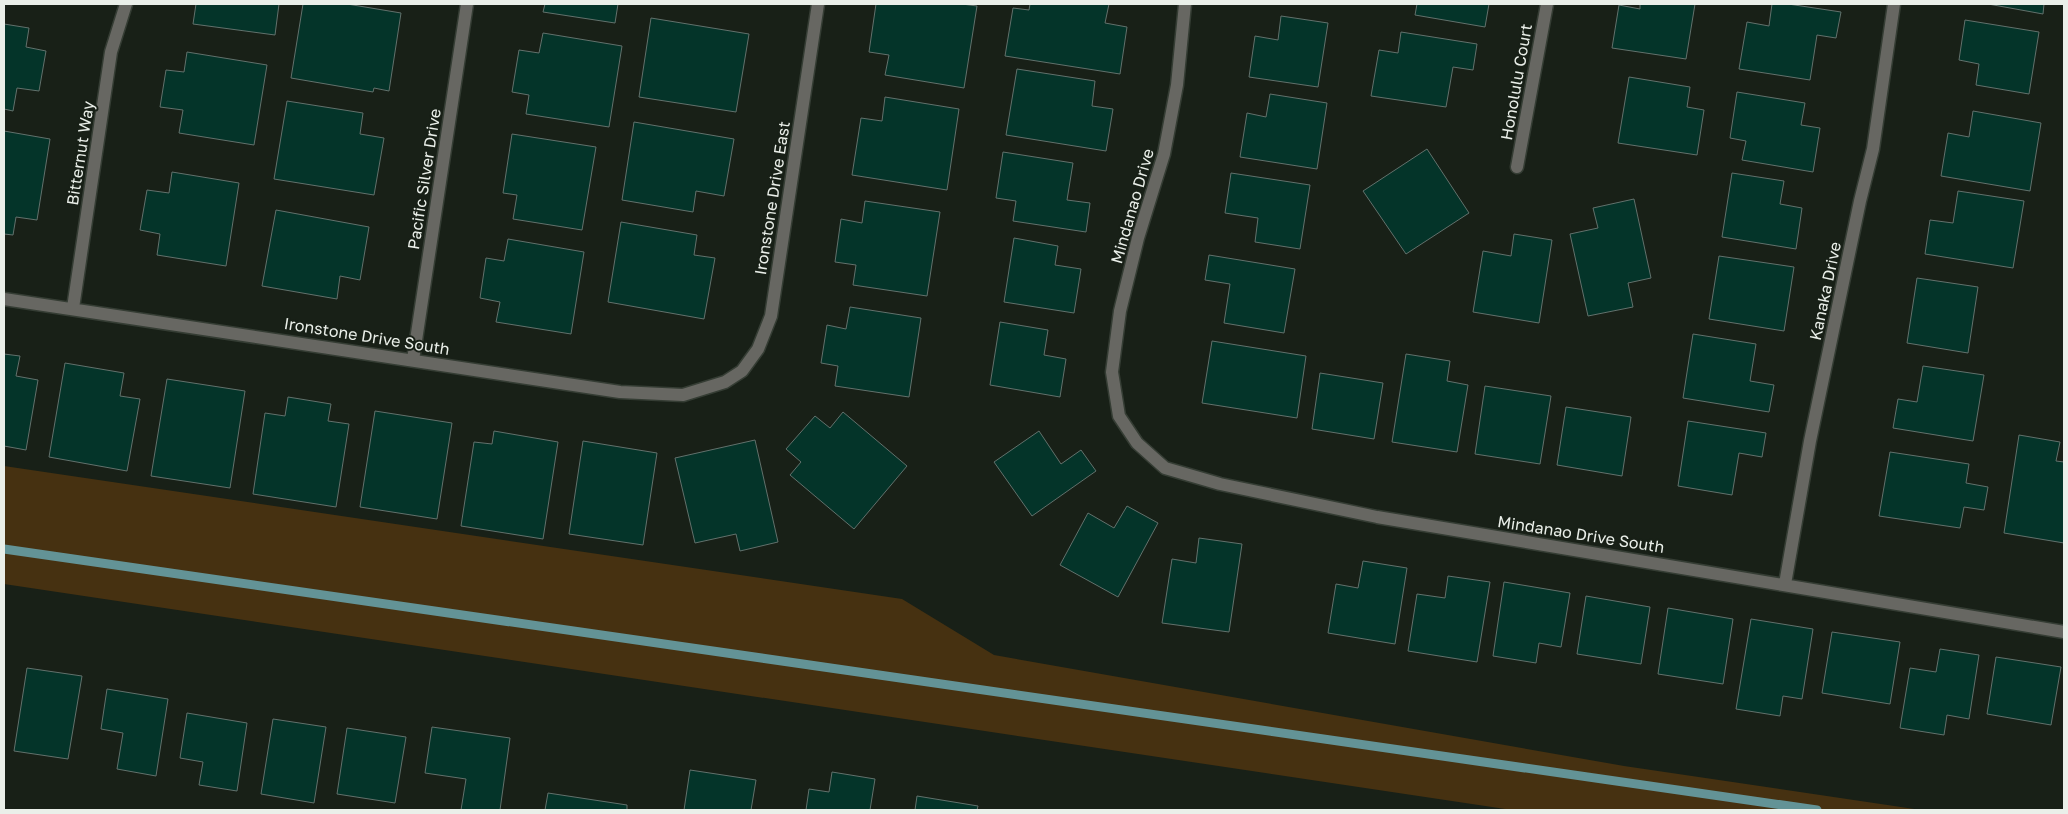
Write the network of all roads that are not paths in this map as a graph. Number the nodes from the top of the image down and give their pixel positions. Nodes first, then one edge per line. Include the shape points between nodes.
1 (126, 4) edge
2 (467, 4) edge
3 (818, 4) edge
4 (1185, 4) edge
5 (1547, 4) edge
6 (1894, 4) edge
7 (1518, 166) dead end
8 (4, 299) edge
9 (73, 308) junction
10 (414, 360) junction
11 (725, 382) joint
12 (1119, 416) joint
13 (1785, 584) junction
14 (2064, 632) edge

1 - 9 street, Bitternut Way via 111,52
2 - 10 street, Pacific Silver Drive
3 - 11 street, Ironstone Drive East via 771,316 758,349 742,370
4 - 12 street, Mindanao Drive via 1177,85 1164,154 1120,311 1112,372
5 - 7 street, Honolulu Court
6 - 13 street, Kanaka Drive via 1873,149 1810,441
8 - 9 street, Ironstone Drive South
9 - 10 street, Ironstone Drive South
10 - 11 street, Ironstone Drive South via 620,392 683,395
12 - 13 street, Mindanao Drive South via 1137,443 1164,468 1220,484 1377,517
13 - 14 street, Mindanao Drive South

